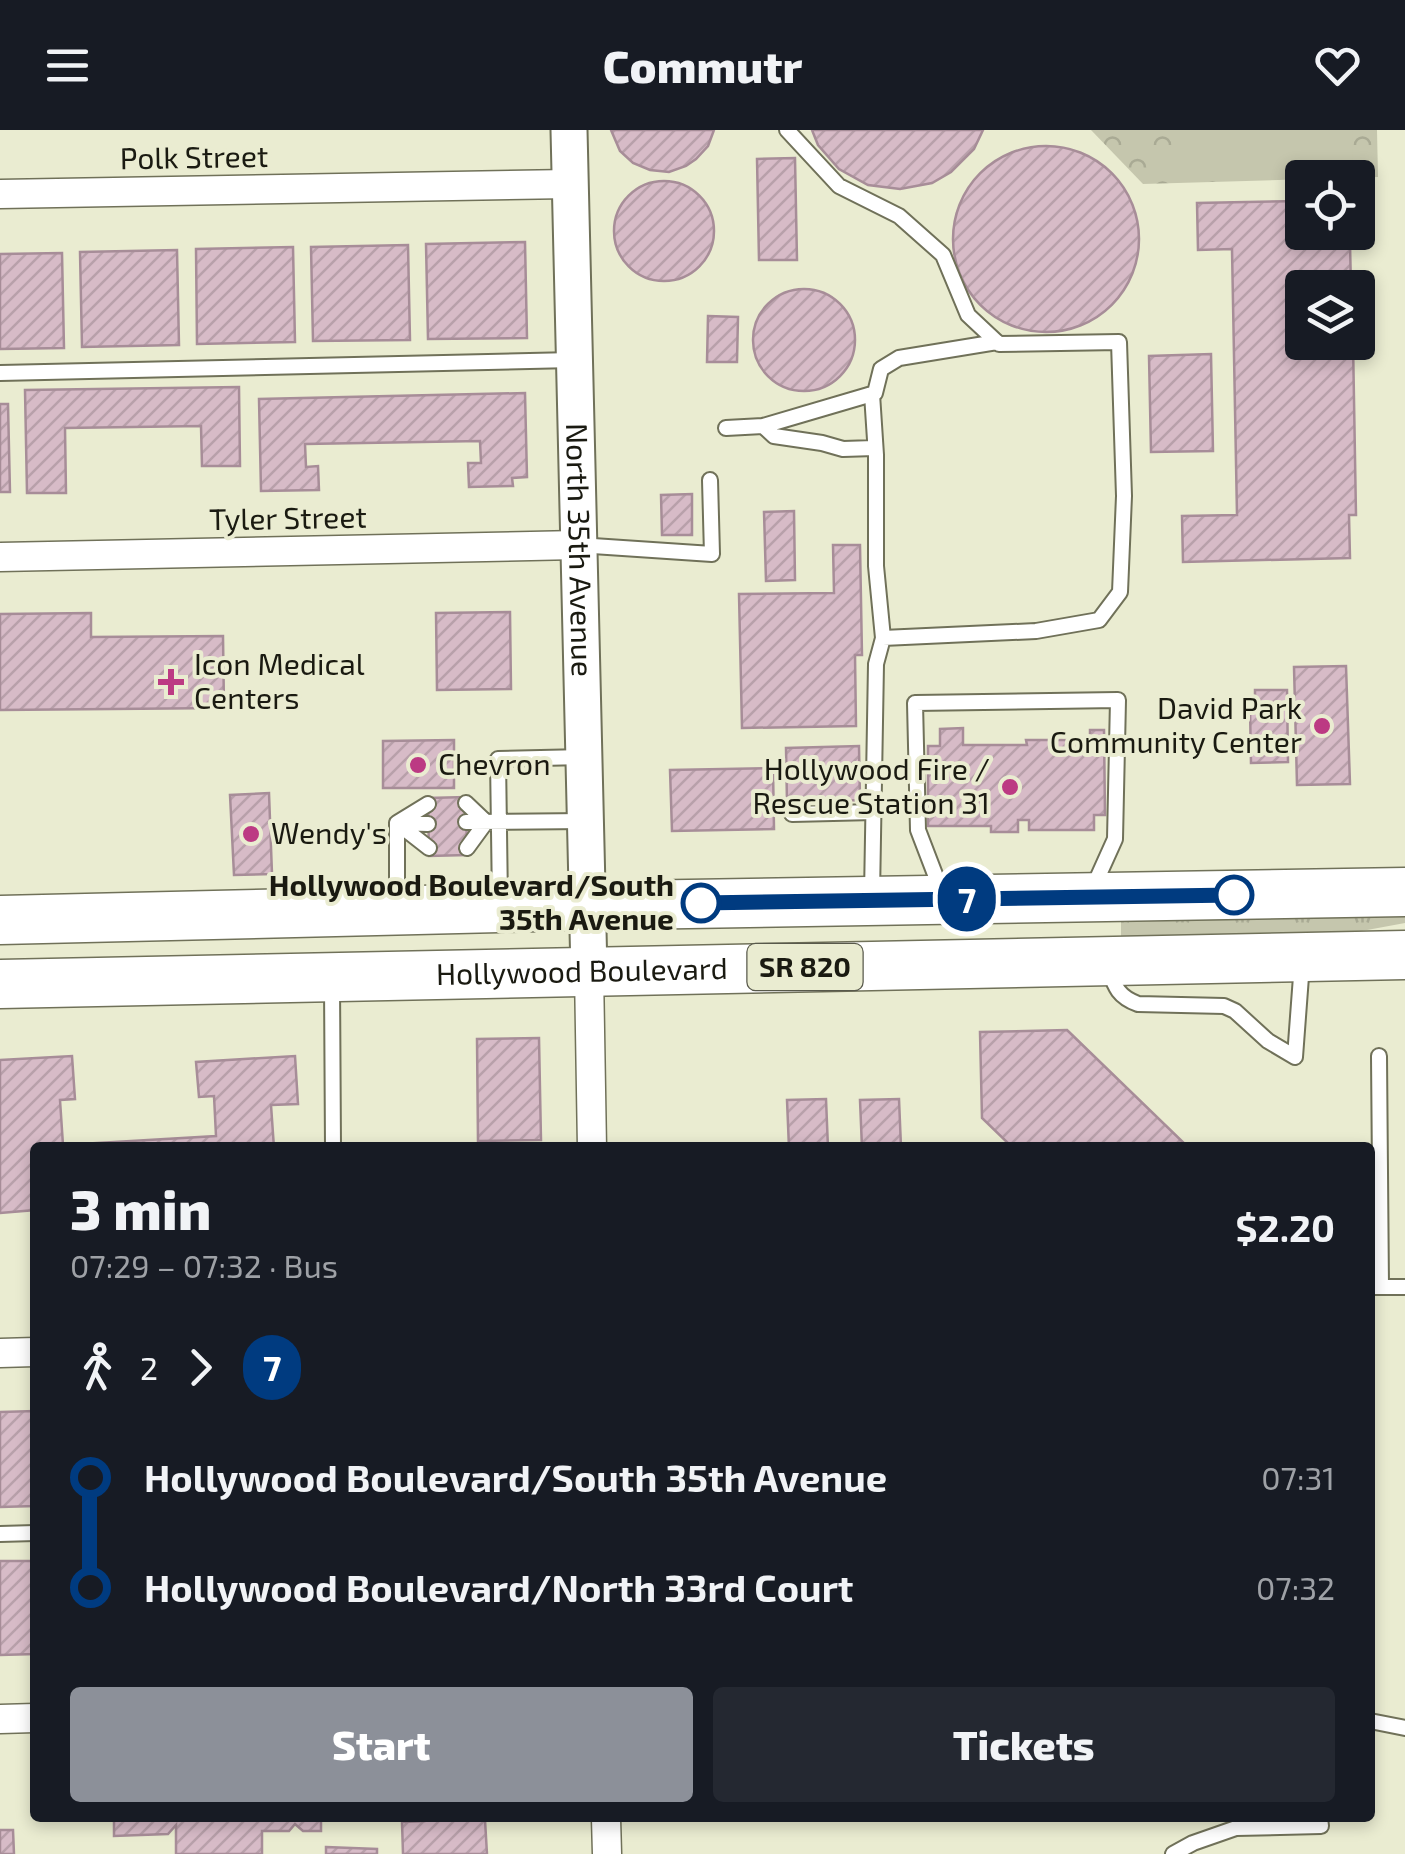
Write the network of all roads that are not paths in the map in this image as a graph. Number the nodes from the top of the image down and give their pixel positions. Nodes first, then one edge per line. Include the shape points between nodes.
1 (569, 130) edge
2 (787, 130) edge
3 (568, 184) junction
4 (0, 194) edge
5 (997, 342) junction
6 (574, 360) junction
7 (0, 374) edge
8 (872, 394) junction
9 (763, 426) junction
10 (726, 428) dead end
11 (874, 448) junction
12 (710, 480) dead end
13 (577, 545) junction
14 (0, 558) edge
15 (883, 638) junction
16 (584, 756) junction
17 (466, 803) dead end
18 (428, 804) dead end
19 (874, 812) junction
20 (792, 814) dead end
21 (586, 821) junction
22 (466, 822) dead end
23 (493, 822) junction
24 (397, 823) junction
25 (428, 824) dead end
26 (429, 848) dead end
27 (467, 848) dead end
28 (1405, 892) edge
29 (1089, 897) junction
30 (945, 900) junction
31 (872, 901) junction
32 (588, 906) junction
33 (500, 908) junction
34 (398, 910) junction
35 (0, 920) edge
36 (1405, 955) edge
37 (1302, 957) junction
38 (1106, 961) junction
39 (589, 972) junction
40 (332, 978) junction
41 (0, 984) edge
42 (1379, 1056) dead end
43 (333, 1142) edge
44 (592, 1142) edge
45 (1376, 1287) edge
46 (1405, 1287) edge
47 (30, 1352) edge
48 (0, 1353) edge
49 (30, 1533) edge
50 (0, 1534) edge
51 (30, 1718) edge
52 (0, 1719) edge
53 (1375, 1722) edge
54 (1405, 1728) edge
55 (606, 1822) edge
56 (1320, 1822) edge
57 (606, 1854) edge
58 (1172, 1854) edge

1 - 3 street, North 35th Avenue
2 - 5 lane via 839,186 899,216 944,256 968,315
3 - 4 street, Polk Street
3 - 6 street, North 35th Avenue
5 - 8 lane via 900,358 881,370
5 - 15 lane via 1120,342 1120,592 1100,620 1036,631
6 - 7 lane
6 - 13 street, North 35th Avenue
8 - 9 lane
8 - 11 lane
9 - 10 lane
9 - 11 lane via 774,436
11 - 15 lane
12 - 13 lane via 712,554
13 - 14 street, Tyler Street
13 - 16 street, North 35th Avenue
15 - 19 lane via 876,664
16 - 21 street, North 35th Avenue
16 - 23 lane via 498,759
17 - 23 lane
18 - 24 lane
19 - 20 lane
19 - 31 lane
21 - 23 lane
21 - 32 street, North 35th Avenue
22 - 23 lane
23 - 27 lane
23 - 33 lane
24 - 25 lane
24 - 26 lane
24 - 34 lane
28 - 29 highway, SR 820
29 - 30 highway, SR 820
29 - 30 lane via 1115,839 1118,700 915,704 918,830
30 - 31 highway, SR 820
31 - 32 highway, SR 820
32 - 33 highway, SR 820
32 - 39 street, North 35th Avenue
33 - 34 highway, SR 820
34 - 35 highway, SR 820
36 - 37 highway, Hollywood Boulevard / SR 820
37 - 38 highway, Hollywood Boulevard / SR 820
37 - 38 lane via 1295,1058 1224,1006 1126,1000
38 - 39 highway, Hollywood Boulevard / SR 820
39 - 40 highway, Hollywood Boulevard / SR 820
39 - 44 street
40 - 41 highway, Hollywood Boulevard / SR 820
40 - 43 lane
42 - 45 lane
45 - 46 lane
47 - 48 street
49 - 50 lane
51 - 52 street
53 - 54 lane
55 - 57 street
56 - 58 lane via 1236,1828

